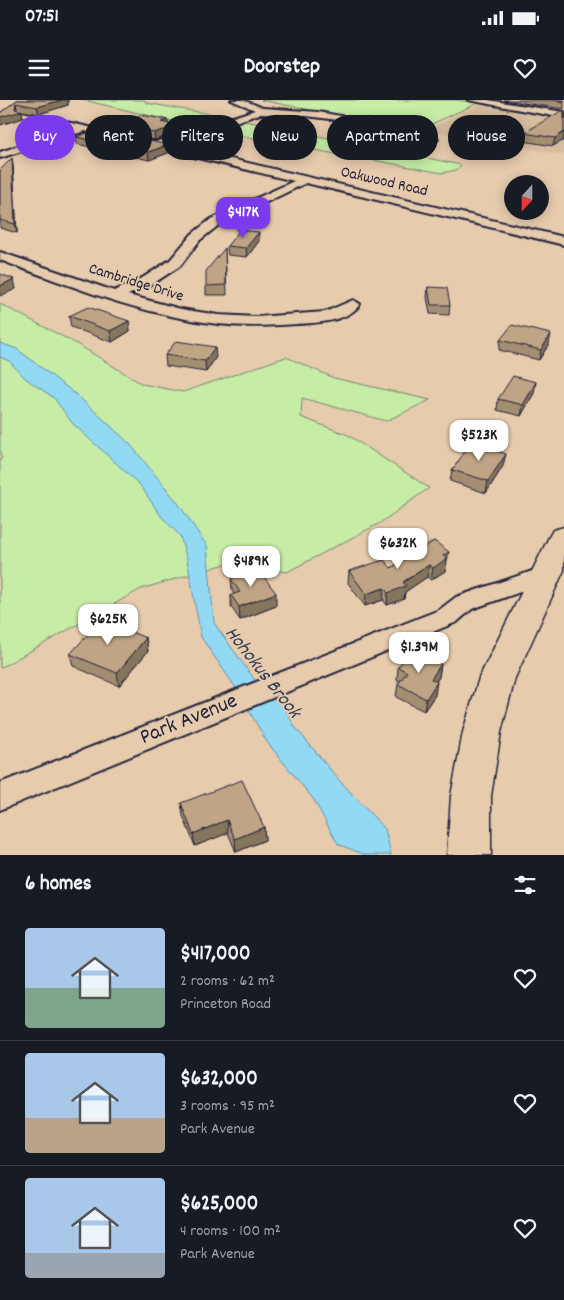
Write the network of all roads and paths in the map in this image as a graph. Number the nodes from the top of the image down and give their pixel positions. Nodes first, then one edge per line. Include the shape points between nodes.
1 (235, 100) edge
2 (472, 100) edge
3 (259, 111) junction
4 (21, 113) edge
5 (564, 115) edge
6 (327, 116) edge
7 (84, 128) junction
8 (155, 145) junction
9 (0, 155) edge
10 (304, 180) junction
11 (564, 241) edge
12 (0, 256) edge
13 (116, 296) junction
14 (353, 304) dead end
15 (564, 537) edge
16 (544, 575) junction
17 (0, 797) edge
18 (469, 855) edge

1 - 3 street via 254,105
2 - 5 street
3 - 6 street
3 - 8 street
4 - 7 street, Oakwood Road
7 - 8 street, Oakwood Road
7 - 9 street
8 - 10 street, Oakwood Road
10 - 11 street, Oakwood Road
10 - 13 street via 215,222 196,236 175,263
12 - 13 street, Cambridge Drive
13 - 14 street, Cambridge Drive via 177,315 241,322 314,319 340,312
15 - 16 main road
16 - 17 street, Park Avenue via 464,603 448,616
16 - 18 main road via 497,678 482,732 471,796

